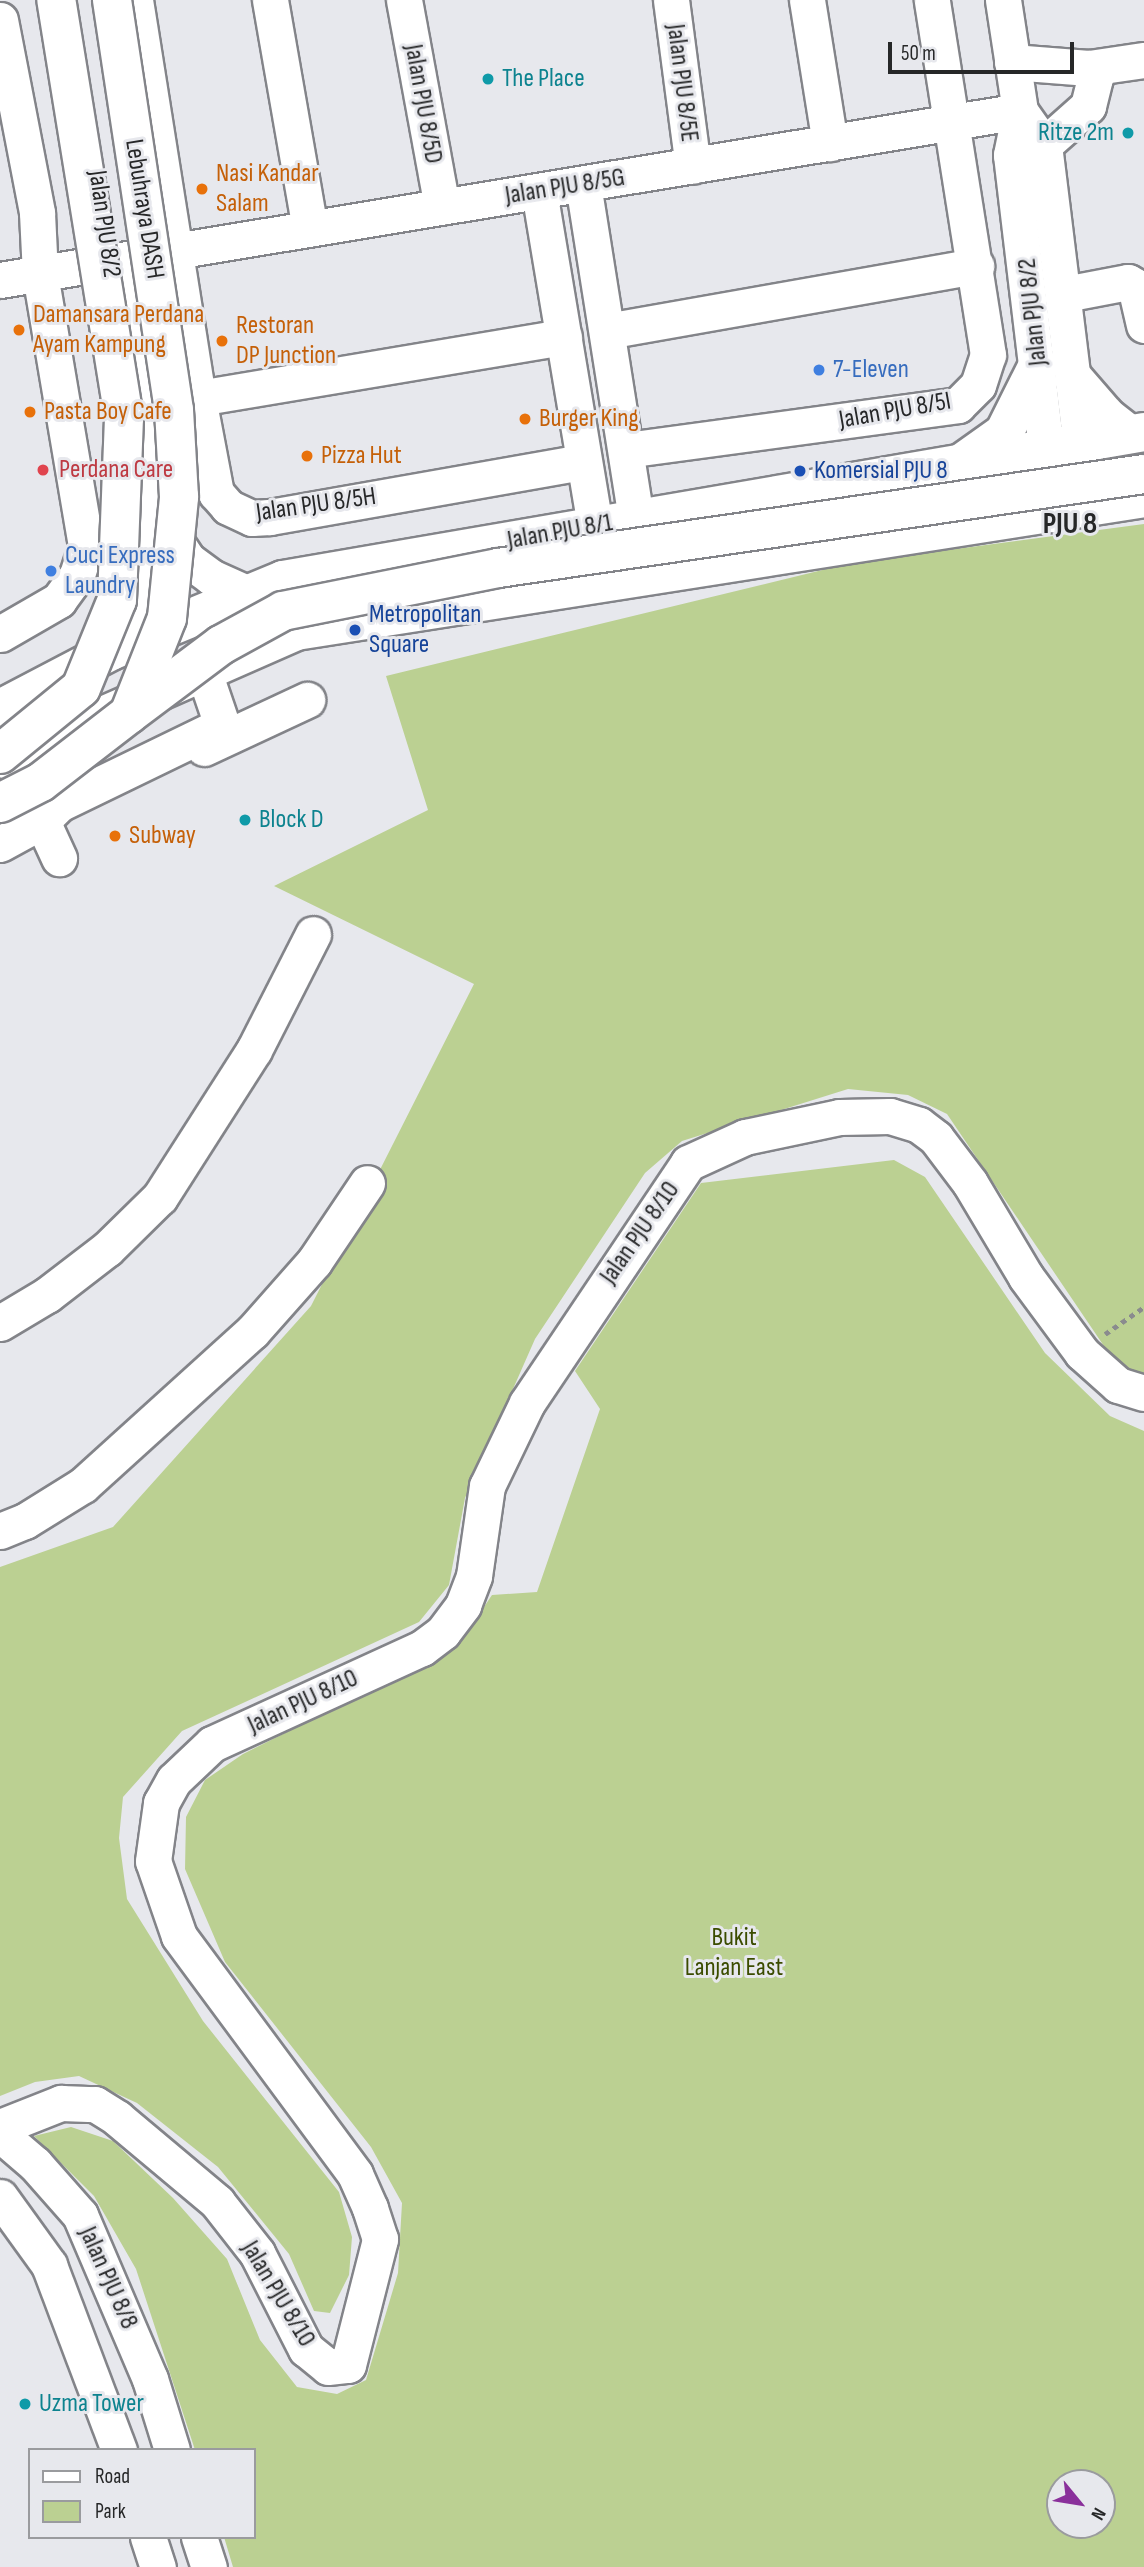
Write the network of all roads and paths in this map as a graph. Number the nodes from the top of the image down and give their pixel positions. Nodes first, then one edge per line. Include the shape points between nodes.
1 (56, 0) edge
2 (74, 0) edge
3 (112, 0) edge
4 (135, 0) edge
5 (270, 0) edge
6 (404, 0) edge
7 (671, 0) edge
8 (807, 0) edge
9 (932, 0) edge
10 (1003, 0) edge
11 (0, 20) edge
12 (1144, 60) edge
13 (1012, 62) junction
14 (1089, 68) junction
15 (1020, 111) junction
16 (950, 123) junction
17 (830, 144) junction
18 (1044, 145) junction
19 (693, 166) junction
20 (583, 184) junction
21 (539, 191) junction
22 (442, 208) junction
23 (310, 229) junction
24 (176, 251) junction
25 (117, 261) junction
26 (976, 266) junction
27 (40, 274) junction
28 (0, 280) edge
29 (1065, 294) junction
30 (1144, 325) edge
31 (607, 331) junction
32 (564, 337) junction
33 (1038, 365) junction
34 (1074, 379) junction
35 (198, 398) junction
36 (1137, 433) edge
37 (1065, 446) junction
38 (626, 450) junction
39 (583, 461) junction
40 (951, 467) junction
41 (1144, 474) edge
42 (1144, 498) edge
43 (1071, 510) junction
44 (636, 519) junction
45 (594, 526) junction
46 (247, 593) junction
47 (0, 634) edge
48 (111, 650) junction
49 (212, 669) junction
50 (307, 700) dead end
51 (0, 709) edge
52 (129, 714) junction
53 (240, 731) junction
54 (0, 754) edge
55 (0, 761) edge
56 (0, 803) edge
57 (42, 821) junction
58 (0, 844) edge
59 (59, 858) dead end
60 (313, 934) dead end
61 (367, 1183) dead end
62 (1144, 1307) edge
63 (0, 1323) edge
64 (1082, 1353) junction
65 (1144, 1393) edge
66 (0, 1531) edge
67 (0, 2127) edge
68 (0, 2134) edge
69 (0, 2197) edge
70 (118, 2448) edge
71 (171, 2448) edge
72 (149, 2539) edge
73 (198, 2539) edge
74 (199, 2539) edge
75 (158, 2567) edge
76 (191, 2567) edge
77 (209, 2567) edge

1 - 54 main road, Lebuhraya DASH, bridge via 124,418 118,587 117,600 81,688
2 - 25 street, Jalan PJU 8/2
3 - 52 main road, Lebuhraya DASH, bridge via 174,410 179,497 167,618
4 - 24 street, Jalan PJU 8/5H
5 - 23 street
6 - 22 street, Jalan PJU 8/5D
7 - 19 street, Jalan PJU 8/5E
8 - 17 street
9 - 16 street, Jalan PJU 8/5I
10 - 13 street, Jalan PJU 8/2
11 - 27 street via 37,213
12 - 14 street
13 - 14 street
13 - 15 street, Jalan PJU 8/2
14 - 18 street via 1095,79 1088,106
15 - 16 street, Jalan PJU 8/5G
15 - 18 street, Jalan PJU 8/2
15 - 33 street, Jalan PJU 8/2 via 1011,155
16 - 17 street, Jalan PJU 8/5G
16 - 26 street, Jalan PJU 8/5I
17 - 19 street, Jalan PJU 8/5G
18 - 29 street, Jalan PJU 8/2
19 - 20 street, Jalan PJU 8/5G
20 - 21 street, Jalan PJU 8/5G
20 - 31 street
21 - 22 street, Jalan PJU 8/5G
21 - 32 street
22 - 23 street, Jalan PJU 8/5G
23 - 24 street, Jalan PJU 8/5G
24 - 25 street, Jalan PJU 8/5G
24 - 35 street, Jalan PJU 8/5H
25 - 27 street, Jalan PJU 8/5G
25 - 46 street, Jalan PJU 8/2 via 164,524 188,560 211,577
25 - 48 street, Jalan PJU 8/2 via 145,562 134,610
26 - 31 street
26 - 38 street, Jalan PJU 8/5I via 988,355 978,385 958,405
27 - 28 street, Jalan PJU 8/5G
27 - 47 street via 86,547 77,575 59,600
29 - 30 street via 1128,282 1135,286
29 - 34 street, Jalan PJU 8/2
31 - 38 street
32 - 35 street
32 - 39 street
33 - 37 street, Jalan PJU 8/2
33 - 40 main road via 1004,433
34 - 36 main road via 1107,418
34 - 37 street, Jalan PJU 8/2
35 - 39 street, Jalan PJU 8/5H via 216,494 229,507 252,518
36 - 37 main road, Jalan PJU 8/1
37 - 40 main road, Jalan PJU 8/1
37 - 43 street, Jalan PJU 8/2
38 - 44 street
39 - 45 street
40 - 44 main road, Jalan PJU 8/1
41 - 52 main road, bridge via 498,568 283,611 221,645
42 - 43 main road
43 - 49 main road via 354,618 296,631
44 - 45 main road, Jalan PJU 8/1
45 - 46 main road, Jalan PJU 8/1 via 283,580
46 - 48 main road, Jalan PJU 8/1
48 - 51 main road, Jalan PJU 8/1
49 - 53 street
49 - 55 main road
49 - 57 street via 222,725 59,804
50 - 53 street
52 - 56 main road, bridge via 41,782
53 - 57 street via 66,818
57 - 58 street
57 - 59 street
60 - 63 street via 254,1050 160,1197 107,1249 47,1295
61 - 66 street via 314,1262 252,1332 83,1485 26,1521
62 - 64 path
64 - 65 street, Jalan PJU 8/10 via 1118,1385
64 - 67 street, Jalan PJU 8/10 via 1026,1277 970,1183 936,1138 919,1125 890,1116 839,1117 710,1149 688,1163 527,1404 486,1486 474,1576 463,1605 443,1632 422,1648 212,1744 174,1780 161,1803 153,1861 179,1936 355,2174 380,2239 348,2365 328,2367 306,2349 257,2253 217,2202 117,2118 95,2104 61,2103
68 - 71 street, Jalan PJU 8/8 via 35,2164 80,2216 150,2379
69 - 70 street, Jalan PJU 8/8 via 49,2265
72 - 75 street
73 - 76 street
74 - 77 street

